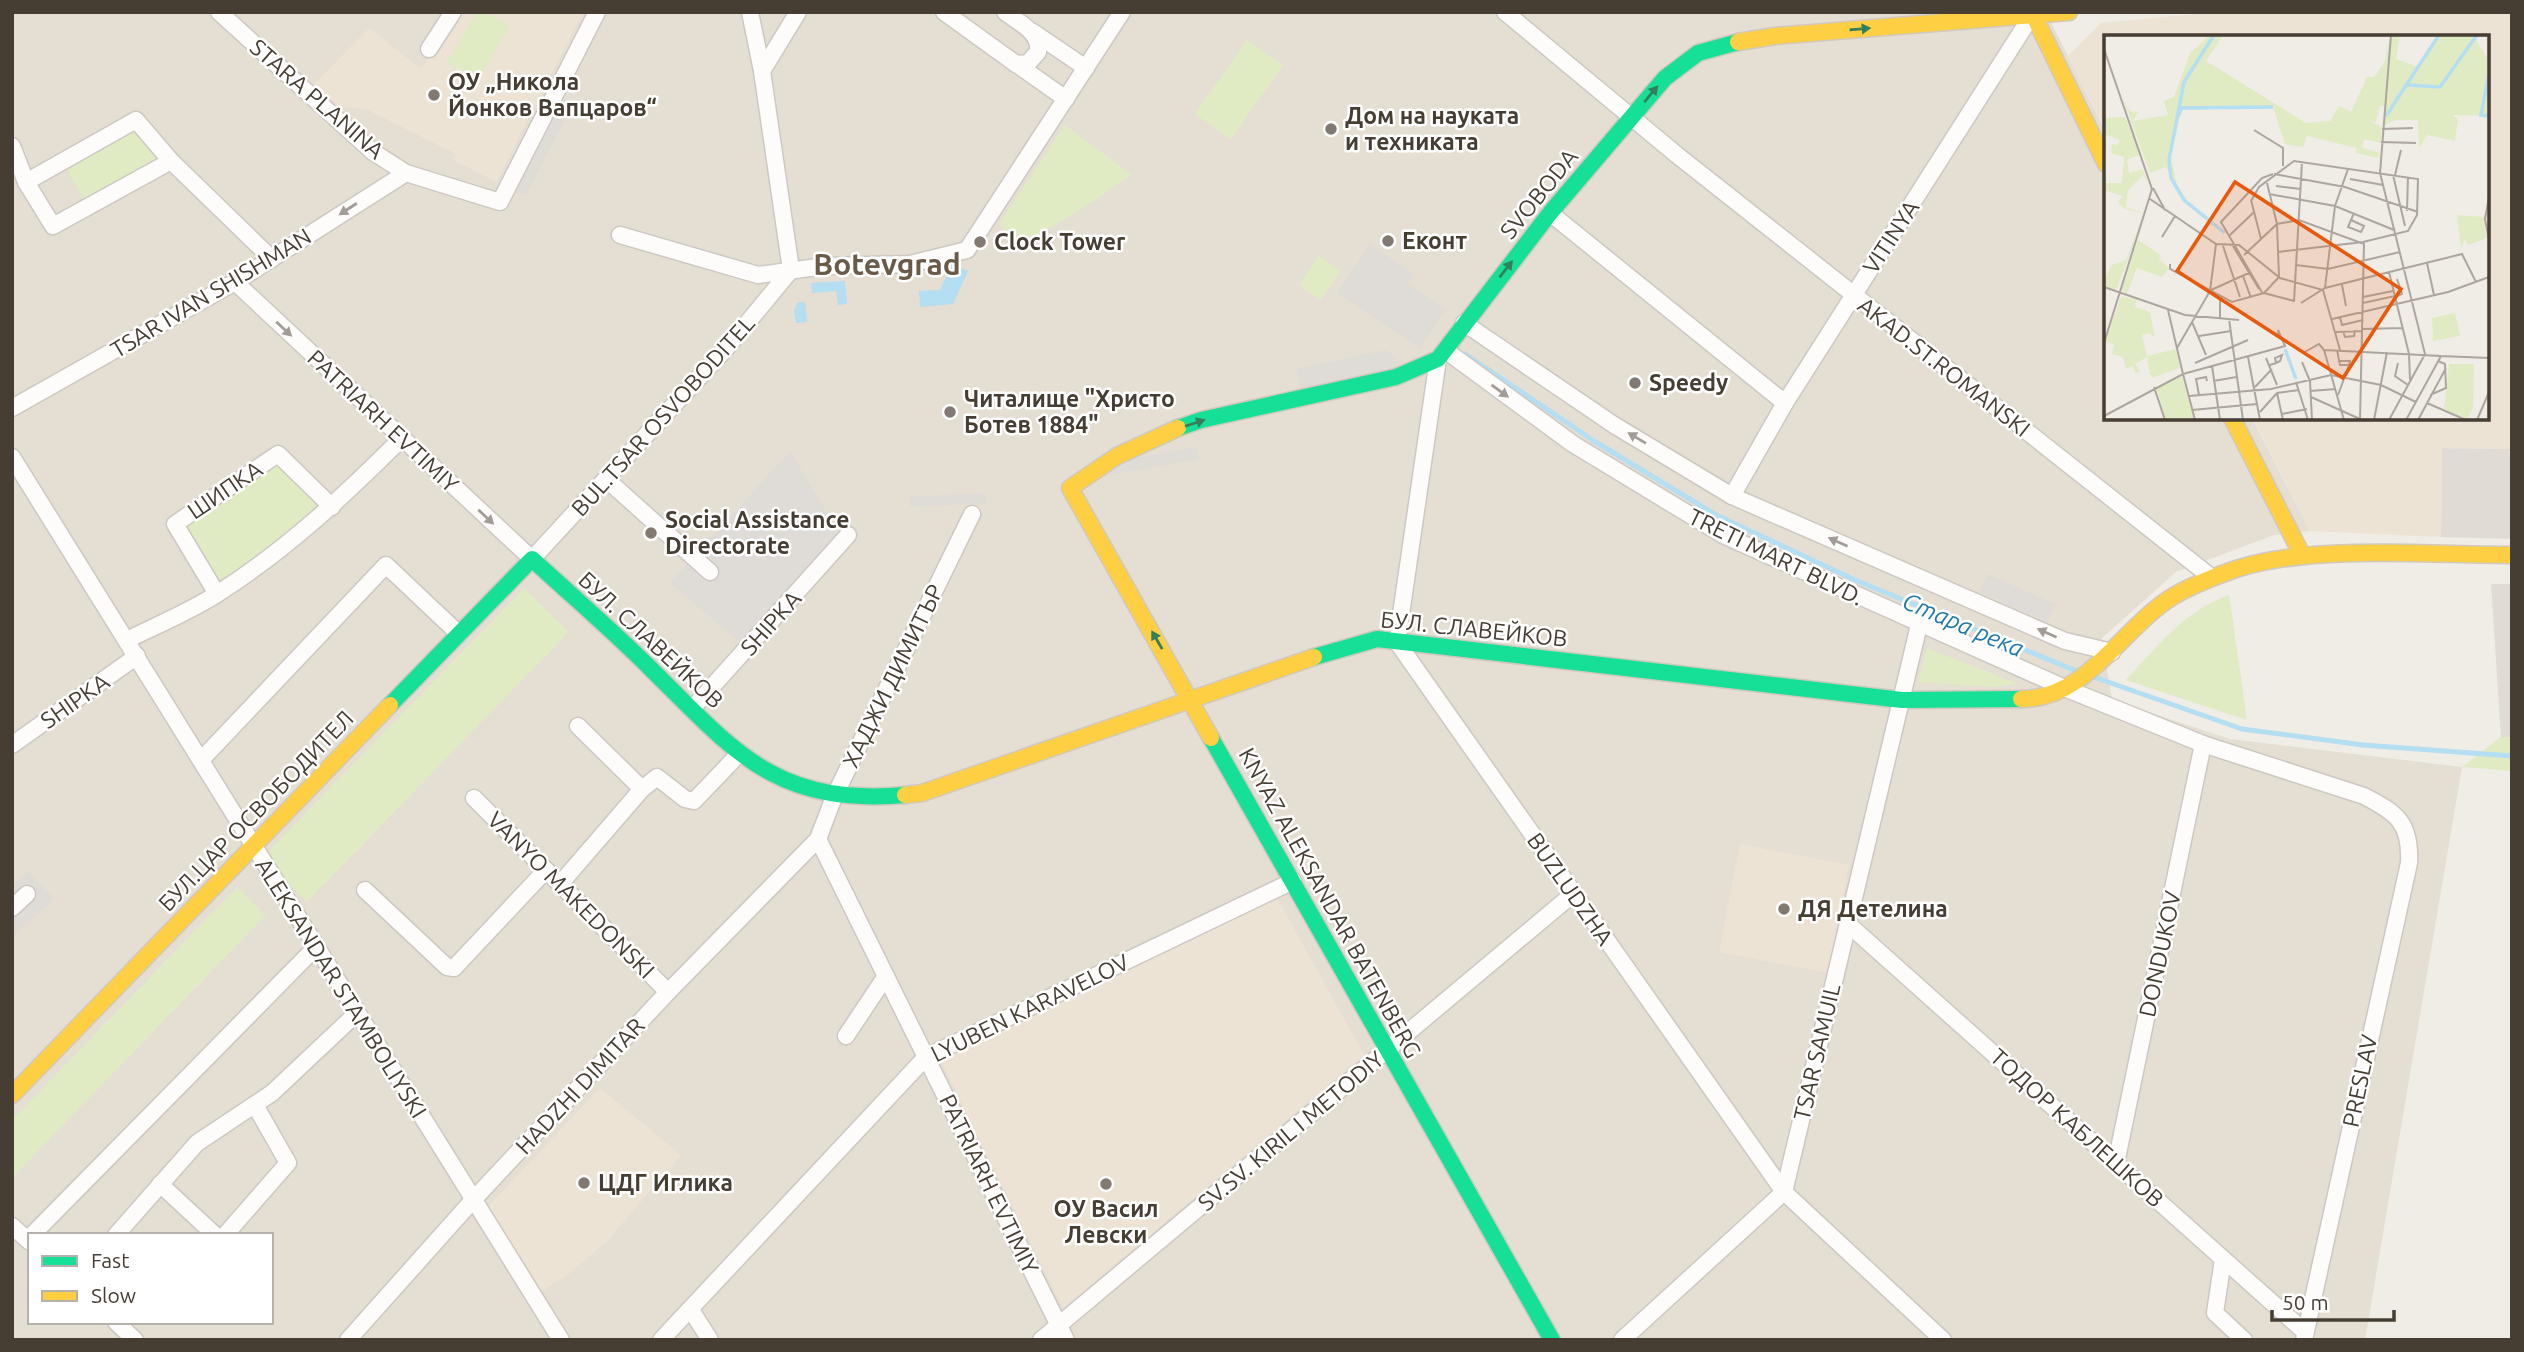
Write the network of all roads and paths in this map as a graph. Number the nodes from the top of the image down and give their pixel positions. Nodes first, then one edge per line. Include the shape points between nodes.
1 (219, 12) edge
2 (453, 12) edge
3 (597, 12) edge
4 (750, 12) edge
5 (798, 12) edge
6 (944, 12) edge
7 (1005, 12) edge
8 (1122, 12) edge
9 (1505, 12) edge
10 (2069, 12) edge
11 (2032, 14) edge
12 (966, 19) edge
13 (1887, 19) edge
14 (1031, 31) junction
15 (429, 49) dead end
16 (1010, 60) junction
17 (1086, 68) junction
18 (762, 71) junction
19 (1066, 99) junction
20 (1631, 118) junction
21 (12, 146) edge
22 (2104, 160) edge
23 (171, 161) junction
24 (406, 173) junction
25 (26, 182) junction
26 (1550, 213) junction
27 (621, 235) dead end
28 (272, 258) junction
29 (791, 270) junction
30 (234, 282) junction
31 (1854, 295) junction
32 (1464, 323) junction
33 (1441, 355) junction
34 (1786, 403) junction
35 (12, 408) edge
36 (2233, 420) edge
37 (401, 439) junction
38 (12, 457) edge
39 (606, 479) junction
40 (1732, 496) junction
41 (332, 508) junction
42 (972, 514) dead end
43 (849, 535) dead end
44 (2302, 555) junction
45 (2512, 555) edge
46 (532, 559) junction
47 (709, 572) dead end
48 (2211, 578) junction
49 (217, 594) junction
50 (1919, 625) junction
51 (459, 634) junction
52 (127, 640) junction
53 (1398, 642) junction
54 (2112, 652) junction
55 (138, 656) junction
56 (2072, 685) junction
57 (1191, 699) junction
58 (1902, 700) junction
59 (692, 709) junction
60 (578, 726) dead end
61 (2203, 744) junction
62 (12, 745) edge
63 (738, 755) junction
64 (202, 759) junction
65 (642, 789) junction
66 (834, 797) junction
67 (474, 798) dead end
68 (2403, 824) joint
69 (818, 839) junction
70 (253, 847) junction
71 (546, 870) junction
72 (1293, 881) junction
73 (560, 884) junction
74 (365, 890) dead end
75 (27, 894) dead end
76 (1573, 894) junction
77 (12, 908) edge
78 (1848, 924) junction
79 (316, 947) junction
80 (886, 976) junction
81 (668, 992) junction
82 (356, 1013) junction
83 (846, 1036) dead end
84 (1386, 1052) junction
85 (926, 1057) junction
86 (12, 1095) edge
87 (255, 1105) junction
88 (2116, 1163) junction
89 (160, 1184) junction
90 (1784, 1192) junction
91 (473, 1200) junction
92 (13, 1228) edge
93 (36, 1233) edge
94 (118, 1233) edge
95 (213, 1233) edge
96 (227, 1233) edge
97 (28, 1238) edge
98 (2223, 1259) junction
99 (691, 1310) junction
100 (118, 1324) edge
101 (1059, 1325) junction
102 (2305, 1336) edge
103 (135, 1340) edge
104 (348, 1340) edge
105 (561, 1340) edge
106 (661, 1340) edge
107 (710, 1340) edge
108 (1041, 1340) edge
109 (1066, 1340) edge
110 (1552, 1340) edge
111 (1622, 1340) edge
112 (1943, 1340) edge
113 (2244, 1340) edge

1 - 24 street, STARA PLANINA via 373,152
2 - 15 street
3 - 24 street, STARA PLANINA via 500,202
4 - 18 street
5 - 18 street
6 - 12 street
7 - 14 street
8 - 17 street
9 - 20 street, AKAD.ST.ROMANSKI
10 - 11 street, SVOBODA
11 - 13 street, SVOBODA
11 - 22 street
11 - 31 street, VITINYA
12 - 16 street
20 -> 13 street, SVOBODA via 1680,64 1718,45
14 - 16 street via 1040,47 1033,60 1022,64
14 - 17 street
16 - 19 street
17 - 19 street
18 - 29 street
19 - 29 street via 967,250 910,264
20 - 26 street, SVOBODA
20 - 31 street, AKAD.ST.ROMANSKI
21 - 25 street
23 - 25 street via 136,120
23 - 25 street via 53,226
23 - 28 street
24 -> 28 street, TSAR IVAN SHISHMAN
32 -> 26 street, SVOBODA
26 - 34 street
27 - 29 street via 758,275
28 - 30 street, TSAR IVAN SHISHMAN
29 - 39 street, BUL.TSAR OSVOBODITEL
30 - 35 street, TSAR IVAN SHISHMAN
30 -> 37 street, PATRIARH EVTIMIY
31 - 34 street, VITINYA
31 - 48 street, AKAD.ST.ROMANSKI
32 - 33 street, SVOBODA
40 -> 32 street, TRETI MART BLVD. via 1614,425
33 -> 50 street, TRETI MART BLVD. via 1707,527
33 - 53 street
57 -> 33 street, KNYAZ ALEKSANDAR BATENBERG via 1070,488 1117,456 1201,420 1396,377
34 - 40 street, VITINYA
36 - 44 street
37 - 41 street
37 -> 46 street, PATRIARH EVTIMIY
38 - 52 street, ALEKSANDAR STAMBOLIYSKI
39 - 46 street, BUL.TSAR OSVOBODITEL
39 - 47 street
54 -> 40 street, TRETI MART BLVD. via 2065,641
41 - 49 street
41 - 49 street, ШИПКА via 278,454 175,524
42 - 66 street, ХАДЖИ ДИМИТЪР
43 - 59 street, SHIPKA
44 - 45 street
44 - 48 street
46 - 51 street, БУЛ.ЦАР ОСВОБОДИТЕЛ
46 - 59 street, БУЛ. СЛАВЕЙКОВ
48 - 54 street via 2172,597
49 - 52 street
50 - 56 street, TRETI MART BLVD.
50 - 58 street, TSAR SAMUIL
51 - 64 street via 386,565
51 - 70 street, БУЛ.ЦАР ОСВОБОДИТЕЛ
52 - 55 street, ALEKSANDAR STAMBOLIYSKI
53 - 57 street, БУЛ. СЛАВЕЙКОВ via 1377,639 1354,644
53 - 58 street, БУЛ. СЛАВЕЙКОВ
53 - 76 street, BUZLUDZHA
54 - 56 street
55 - 62 street, SHIPKA
55 - 64 street, ALEKSANDAR STAMBOLIYSKI
56 - 58 street, БУЛ. СЛАВЕЙКОВ via 2036,699
56 - 61 street, TRETI MART BLVD.
57 - 66 street, БУЛ. СЛАВЕЙКОВ via 922,793
57 - 72 street, KNYAZ ALEKSANDAR BATENBERG
58 - 78 street, TSAR SAMUIL
59 - 63 street, БУЛ. СЛАВЕЙКОВ
60 - 65 street
61 - 68 street, TRETI MART BLVD. via 2364,796 2389,809
61 - 88 street, DONDUKOV
63 - 65 street via 694,801 657,776
63 - 66 street, БУЛ. СЛАВЕЙКОВ via 788,783
64 - 70 street, ALEKSANDAR STAMBOLIYSKI
65 - 73 street
66 - 69 street, ХАДЖИ ДИМИТЪР
67 - 71 street, VANYO MAKEDONSKI
68 - 102 street, PRESLAV via 2410,840 2409,863
69 - 80 street, PATRIARH EVTIMIY
69 - 81 street, HADZHI DIMITAR
70 - 79 street, ALEKSANDAR STAMBOLIYSKI
70 - 86 street, БУЛ.ЦАР ОСВОБОДИТЕЛ
71 - 73 street, VANYO MAKEDONSKI
71 - 74 street via 454,968 447,967
72 - 84 street, KNYAZ ALEKSANDAR BATENBERG
72 - 85 street, LYUBEN KARAVELOV
73 - 81 street, VANYO MAKEDONSKI
75 - 77 street
76 - 84 street, SV.SV. KIRIL I METODIY
76 - 90 street, BUZLUDZHA
78 - 88 street, ТОДОР КАБЛЕШКОВ
78 - 90 street, TSAR SAMUIL
79 - 82 street, ALEKSANDAR STAMBOLIYSKI
79 - 93 street
80 - 83 street
80 - 85 street, PATRIARH EVTIMIY
81 - 91 street, HADZHI DIMITAR
82 - 87 street
82 - 91 street, ALEKSANDAR STAMBOLIYSKI
84 - 101 street, SV.SV. KIRIL I METODIY
84 - 110 street, KNYAZ ALEKSANDAR BATENBERG
85 - 99 street, LYUBEN KARAVELOV
85 - 101 street, PATRIARH EVTIMIY
87 - 89 street via 197,1143
87 - 96 street via 288,1163
88 - 98 street, ТОДОР КАБЛЕШКОВ
89 - 94 street
89 - 95 street
90 - 111 street
90 - 112 street, BUZLUDZHA
91 - 104 street, HADZHI DIMITAR
91 - 105 street, ALEKSANDAR STAMBOLIYSKI
92 - 97 street
98 - 102 street, ТОДОР КАБЛЕШКОВ
98 - 113 street via 2215,1313
99 - 106 street, LYUBEN KARAVELOV
99 - 107 street
100 - 103 street
101 - 108 street, SV.SV. KIRIL I METODIY
101 - 109 street, PATRIARH EVTIMIY

